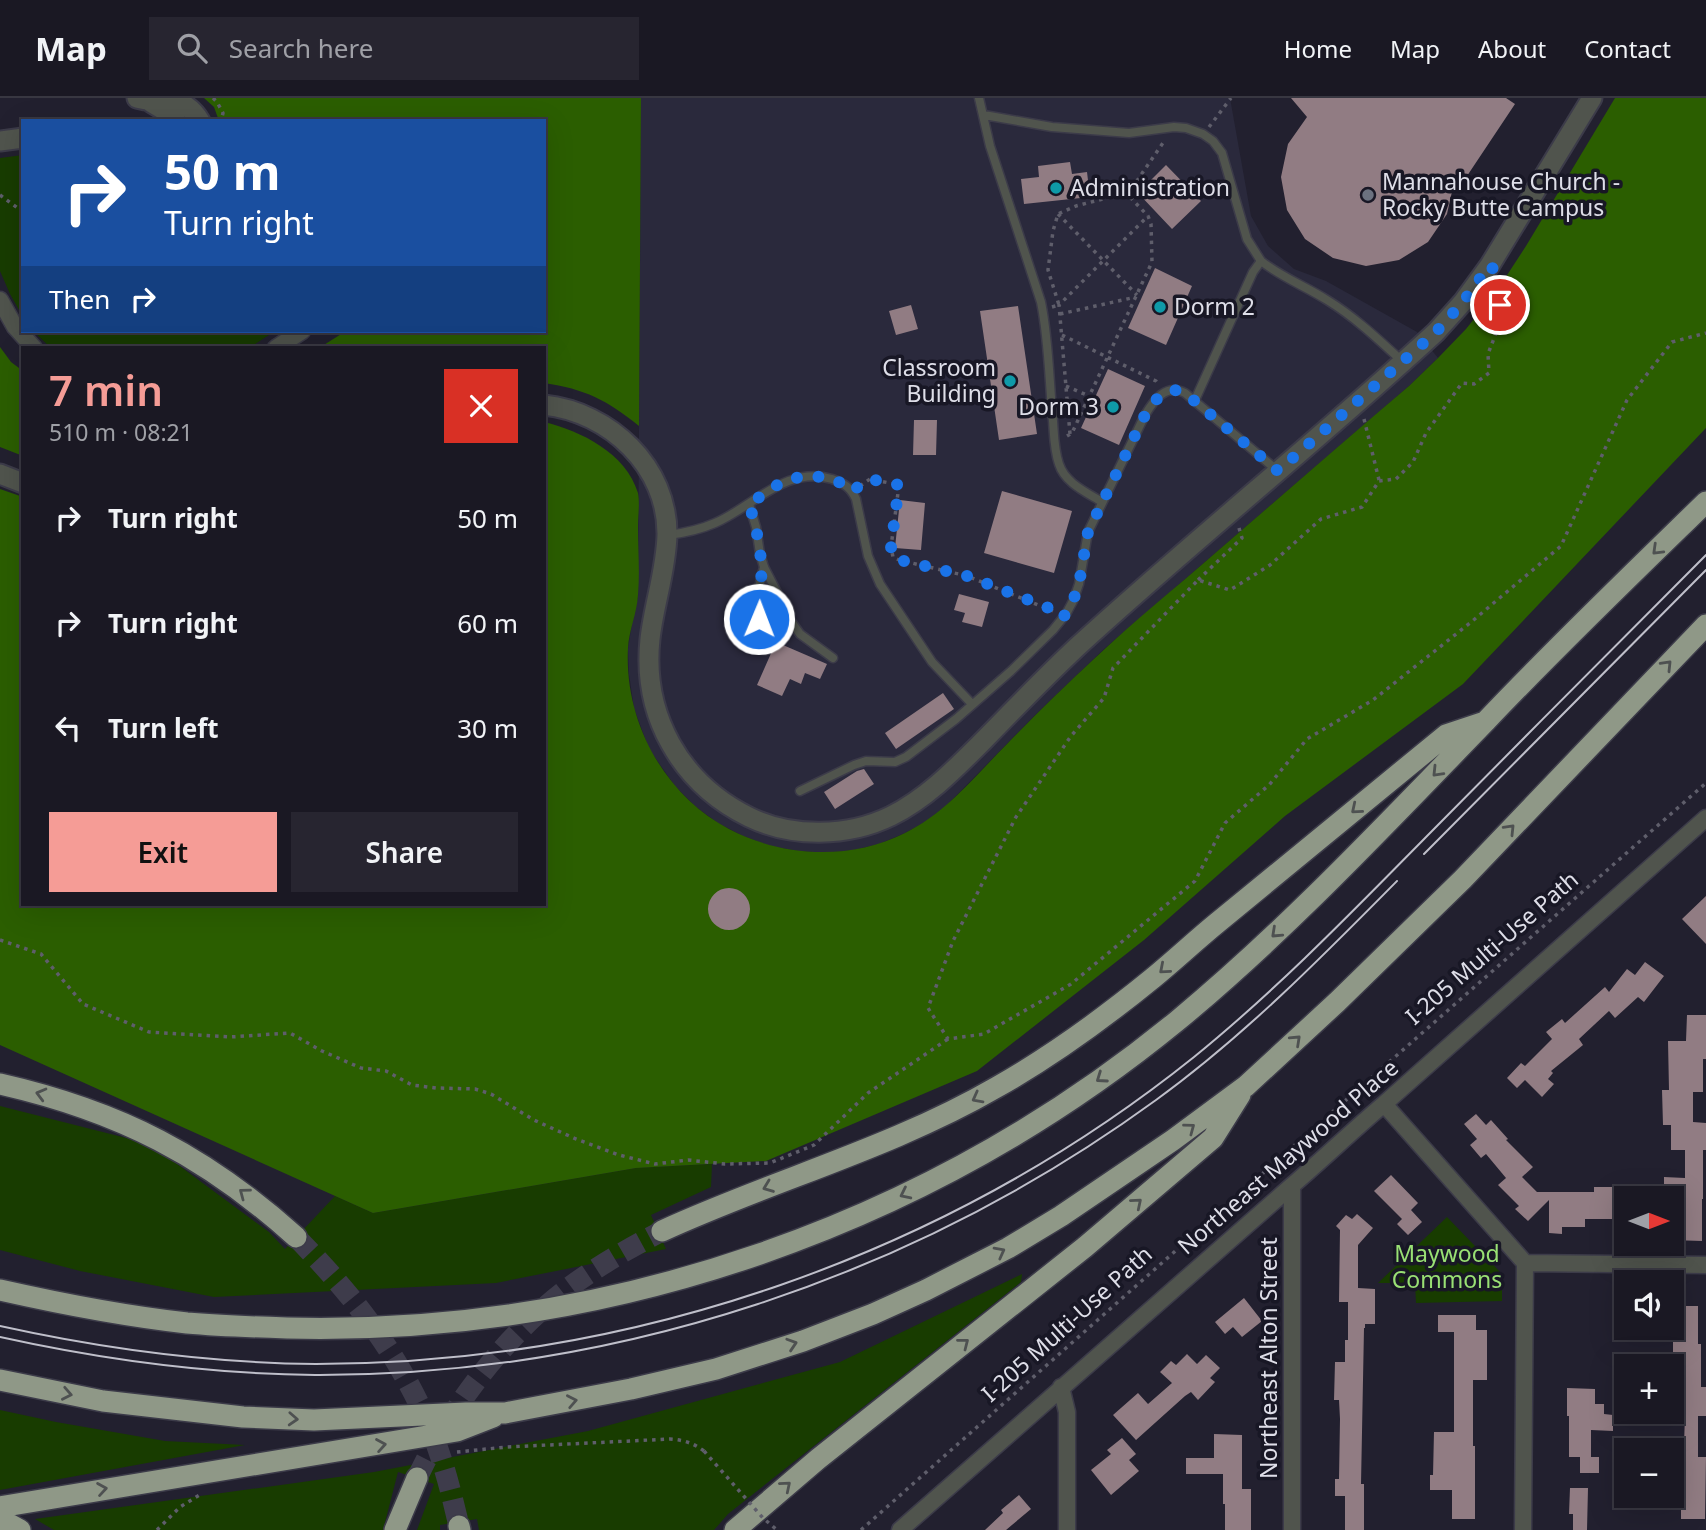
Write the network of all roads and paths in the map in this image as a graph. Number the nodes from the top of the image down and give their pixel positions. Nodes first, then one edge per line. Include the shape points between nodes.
1 (213, 98) edge
2 (979, 98) edge
3 (1231, 98) edge
4 (1592, 98) edge
5 (143, 99) edge
6 (984, 115) junction
7 (175, 119) edge
8 (199, 119) edge
9 (222, 119) edge
10 (1203, 134) junction
11 (21, 138) edge
12 (0, 141) edge
13 (1161, 148) dead end
14 (1126, 193) junction
15 (0, 195) edge
16 (21, 211) edge
17 (1058, 214) junction
18 (1148, 216) junction
19 (1104, 261) junction
20 (1261, 261) junction
21 (1490, 265) junction
22 (1136, 296) junction
23 (0, 300) edge
24 (1059, 305) junction
25 (1042, 309) junction
26 (1060, 314) junction
27 (299, 333) edge
28 (1706, 333) edge
29 (1062, 335) junction
30 (32, 346) edge
31 (279, 346) edge
32 (1108, 357) junction
33 (1403, 362) junction
34 (1066, 386) junction
35 (1164, 393) junction
36 (1089, 396) junction
37 (1195, 400) junction
38 (1359, 400) junction
39 (546, 405) edge
40 (1278, 471) junction
41 (0, 474) edge
42 (1379, 481) junction
43 (21, 482) edge
44 (852, 491) junction
45 (1102, 502) junction
46 (1706, 502) edge
47 (749, 504) junction
48 (667, 535) junction
49 (764, 567) junction
50 (786, 614) junction
51 (1063, 618) junction
52 (1706, 625) edge
53 (833, 658) dead end
54 (972, 704) junction
55 (1484, 723) junction
56 (1706, 783) edge
57 (800, 791) dead end
58 (1706, 818) edge
59 (0, 940) edge
60 (948, 1038) junction
61 (0, 1084) edge
62 (1246, 1086) junction
63 (1384, 1104) junction
64 (1292, 1186) junction
65 (662, 1231) tunnel mouth
66 (296, 1237) tunnel mouth
67 (1525, 1263) junction
68 (1706, 1265) edge
69 (0, 1290) edge
70 (0, 1380) edge
71 (1061, 1387) junction
72 (505, 1413) junction
73 (704, 1451) dead end
74 (417, 1478) tunnel mouth
75 (0, 1507) edge
76 (0, 1519) edge
77 (20, 1530) edge
78 (395, 1530) edge
79 (735, 1530) edge
80 (777, 1530) edge
81 (862, 1530) edge
82 (900, 1530) edge
83 (1067, 1530) edge
84 (1292, 1530) edge
85 (1523, 1530) edge

1 - 9 path via 223,113
2 - 6 lane
3 - 10 path
4 - 21 street
5 - 7 street
5 - 8 street via 178,102
6 - 10 lane via 1052,127 1129,133 1174,127
6 - 25 lane
10 - 20 lane via 1222,153 1247,239
11 - 12 street
13 - 14 path
14 - 17 path
14 - 18 path
15 - 16 path
17 - 19 path
17 - 24 path via 1048,270
18 - 19 path
18 - 22 path via 1152,262
19 - 22 path
19 - 24 path
20 - 33 lane via 1345,312
20 - 37 lane
21 - 33 street via 1463,302
21 - 42 path via 1499,277 1501,320 1488,354 1489,373 1474,384 1462,383 1426,433 1413,462 1396,479
22 - 26 path
22 - 32 path
23 - 30 street
24 - 25 path
24 - 26 path
25 - 45 lane via 1059,465 1073,484
26 - 29 path
27 - 31 street
28 - 60 path via 1672,342 1627,400 1561,546 1373,700 1307,739 1269,785 1225,823 1195,881 1071,984 984,1034
29 - 32 path
29 - 34 path
32 - 35 path via 1156,381
32 - 36 path
33 - 38 street
34 - 36 path
34 - 36 path via 1071,433
35 - 37 lane via 1179,390
35 - 45 lane via 1145,415
37 - 40 lane
38 - 40 street
38 - 42 path
39 - 48 street via 588,416 625,440 659,489
40 - 48 street via 1076,648 932,789 889,817 837,831 793,830 752,819 706,788 675,751 657,713 649,678 650,639
41 - 43 street
42 - 60 path via 1362,507 1321,519 1270,565 1230,590 1198,580 1114,668 1104,698 1071,736 1016,817 953,941 928,1008
44 - 47 lane via 826,477 803,477 782,482
44 - 51 path via 870,479 899,485 893,557 967,576 1049,608
44 - 54 lane via 880,584 932,662
45 - 51 lane via 1088,532 1079,584
46 -> 55 highway
47 - 48 lane via 715,523
47 - 49 lane
49 - 50 lane
49 - 50 lane via 759,619 772,628 781,625
50 - 53 lane via 800,635
51 - 54 lane
62 -> 52 highway via 1462,878
54 - 57 lane via 906,757 895,762 866,761
55 -> 65 highway via 1446,735 1154,977 997,1088 917,1128
55 -> 69 highway via 1265,943 1112,1070 957,1168 788,1245 632,1292 498,1317 417,1326 189,1323
56 - 81 path, I-205 Multi-Use Path
58 - 63 street, Northeast Maywood Place
59 - 60 path via 41,954 83,1004 149,1032 230,1037 290,1033 361,1068 386,1071 412,1085 491,1094 576,1139 655,1164 688,1160 770,1163 814,1145 868,1093
66 -> 61 highway via 229,1182 160,1139 87,1108
72 -> 62 highway via 716,1369 873,1314 1008,1248 1061,1216
79 -> 62 highway via 1086,1247 1213,1138
63 - 64 street, Northeast Maywood Place
63 - 67 street
64 - 71 street, Northeast Maywood Place
64 - 84 street, Northeast Alton Street
67 - 68 street
67 - 85 street
70 -> 72 highway via 103,1401 243,1417 314,1420
71 - 82 street, Northeast Maywood Place
71 - 83 street via 1067,1412
75 -> 72 highway via 457,1432
73 - 80 path, bridge
74 - 78 highway
76 - 77 highway

